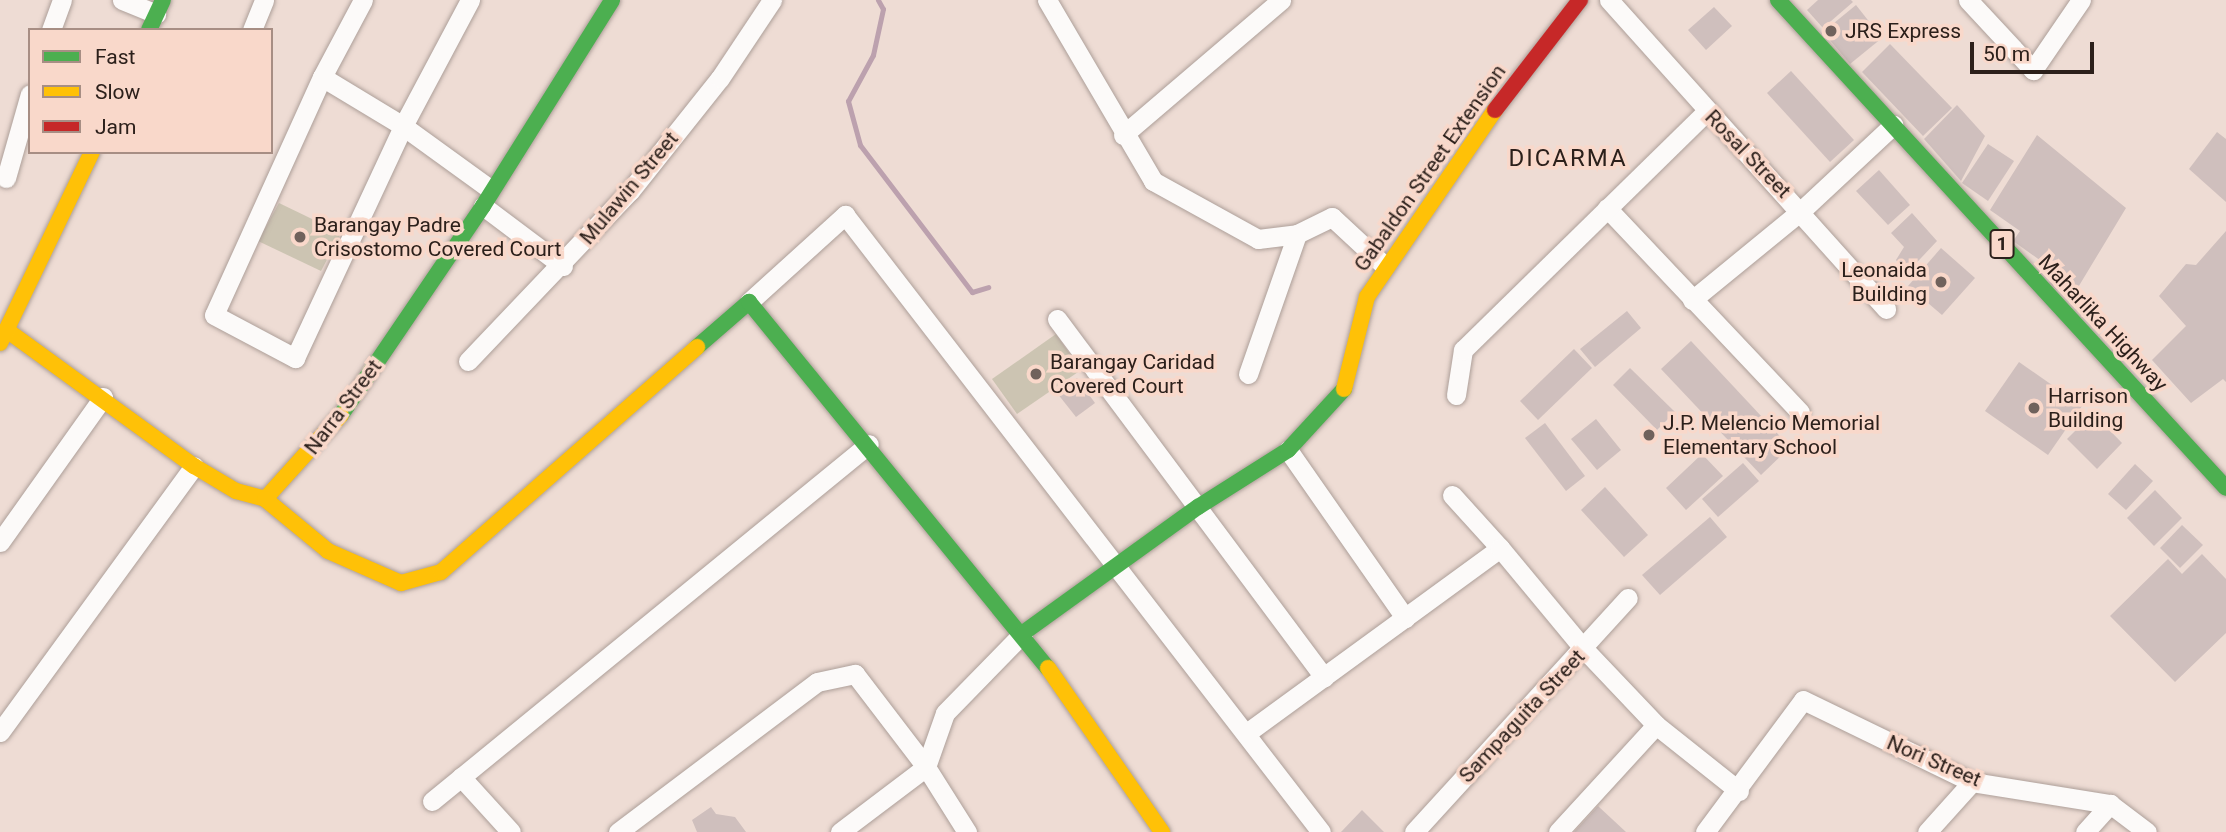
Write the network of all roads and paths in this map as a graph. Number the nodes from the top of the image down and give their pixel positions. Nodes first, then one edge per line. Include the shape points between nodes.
1 (62, 0) edge
2 (121, 0) edge
3 (264, 0) edge
4 (363, 0) edge
5 (470, 0) edge
6 (612, 0) edge
7 (772, 0) edge
8 (1047, 0) edge
9 (1281, 0) edge
10 (1580, 0) edge
11 (1609, 0) edge
12 (1778, 0) edge
13 (1968, 0) edge
14 (2081, 0) edge
15 (156, 15) edge
16 (52, 28) edge
17 (252, 28) edge
18 (322, 77) junction
19 (28, 101) edge
20 (1707, 111) junction
21 (1893, 125) junction
22 (403, 126) junction
23 (1123, 135) junction
24 (91, 154) edge
25 (6, 178) dead end
26 (486, 198) junction
27 (1607, 208) junction
28 (1802, 209) junction
29 (1297, 234) junction
30 (563, 266) junction
31 (1385, 266) junction
32 (1692, 300) junction
33 (750, 302) junction
34 (1886, 309) dead end
35 (1058, 319) dead end
36 (4, 337) edge
37 (468, 361) dead end
38 (1248, 374) dead end
39 (1456, 396) dead end
40 (103, 397) junction
41 (1800, 412) dead end
42 (869, 444) junction
43 (1288, 450) junction
44 (194, 466) junction
45 (2226, 488) edge
46 (1452, 495) dead end
47 (265, 499) junction
48 (1198, 507) junction
49 (0, 542) edge
50 (1500, 548) junction
51 (1120, 566) junction
52 (1628, 598) dead end
53 (1405, 618) junction
54 (1023, 633) junction
55 (1584, 649) junction
56 (1324, 677) junction
57 (1656, 726) junction
58 (1248, 732) junction
59 (0, 733) edge
60 (926, 767) junction
61 (461, 777) junction
62 (1972, 782) junction
63 (1739, 791) junction
64 (432, 801) dead end
65 (2110, 804) junction
66 (511, 832) edge
67 (618, 832) edge
68 (840, 832) edge
69 (967, 832) edge
70 (1163, 832) edge
71 (1321, 832) edge
72 (1414, 832) edge
73 (1558, 832) edge
74 (1705, 832) edge
75 (1927, 832) edge
76 (2085, 832) edge
77 (2147, 832) edge

1 - 16 street
2 - 15 street
3 - 17 street
4 - 18 street
5 - 22 street
6 - 26 street, Narra Street
7 - 30 street, Mulawin Street via 720,78
8 - 23 street
9 - 23 street
10 - 31 street, Gabaldon Street Extension via 1530,60
11 - 20 street, Rosal Street
12 - 21 street, Maharlika Highway / 1
13 - 14 street via 2034,70
18 - 22 street
18 - 22 street via 214,315 295,358
19 - 25 street
20 - 27 street
20 - 28 street, Rosal Street
21 - 28 street
21 - 45 street, Maharlika Highway / 1
22 - 26 street
23 - 29 street via 1153,181 1208,213 1258,239
24 - 36 street
26 - 30 street
26 - 47 street, Narra Street via 331,430
27 - 32 street
27 - 39 street via 1463,350
28 - 32 street
28 - 34 street, Rosal Street
29 - 31 street via 1332,218
29 - 38 street
30 - 37 street, Mulawin Street
31 - 43 street, Gabaldon Street Extension via 1367,297 1342,395
32 - 41 street
33 - 42 street
33 - 47 street via 441,572 401,583 328,551
33 - 51 street via 845,215
35 - 48 street
36 - 40 street
40 - 44 street
40 - 49 street
42 - 54 street
42 - 61 street
43 - 48 street, Gabaldon Street Extension
43 - 53 street
44 - 47 street via 236,491
44 - 59 street
46 - 50 street
48 - 51 street, Gabaldon Street Extension
48 - 56 street
50 - 53 street
50 - 55 street
51 - 54 street, Gabaldon Street Extension
51 - 58 street
52 - 55 street, Sampaguita Street
53 - 56 street
54 - 60 street via 945,713
54 - 70 street
55 - 57 street
55 - 72 street, Sampaguita Street
56 - 58 street
57 - 63 street
57 - 73 street
58 - 71 street
60 - 67 street via 855,674 817,682
60 - 68 street
60 - 69 street
61 - 64 street
61 - 66 street
62 - 63 street, Nori Street via 1803,701
62 - 65 street, Nori Street
62 - 75 street
63 - 74 street
65 - 76 street
65 - 77 street, Nori Street

